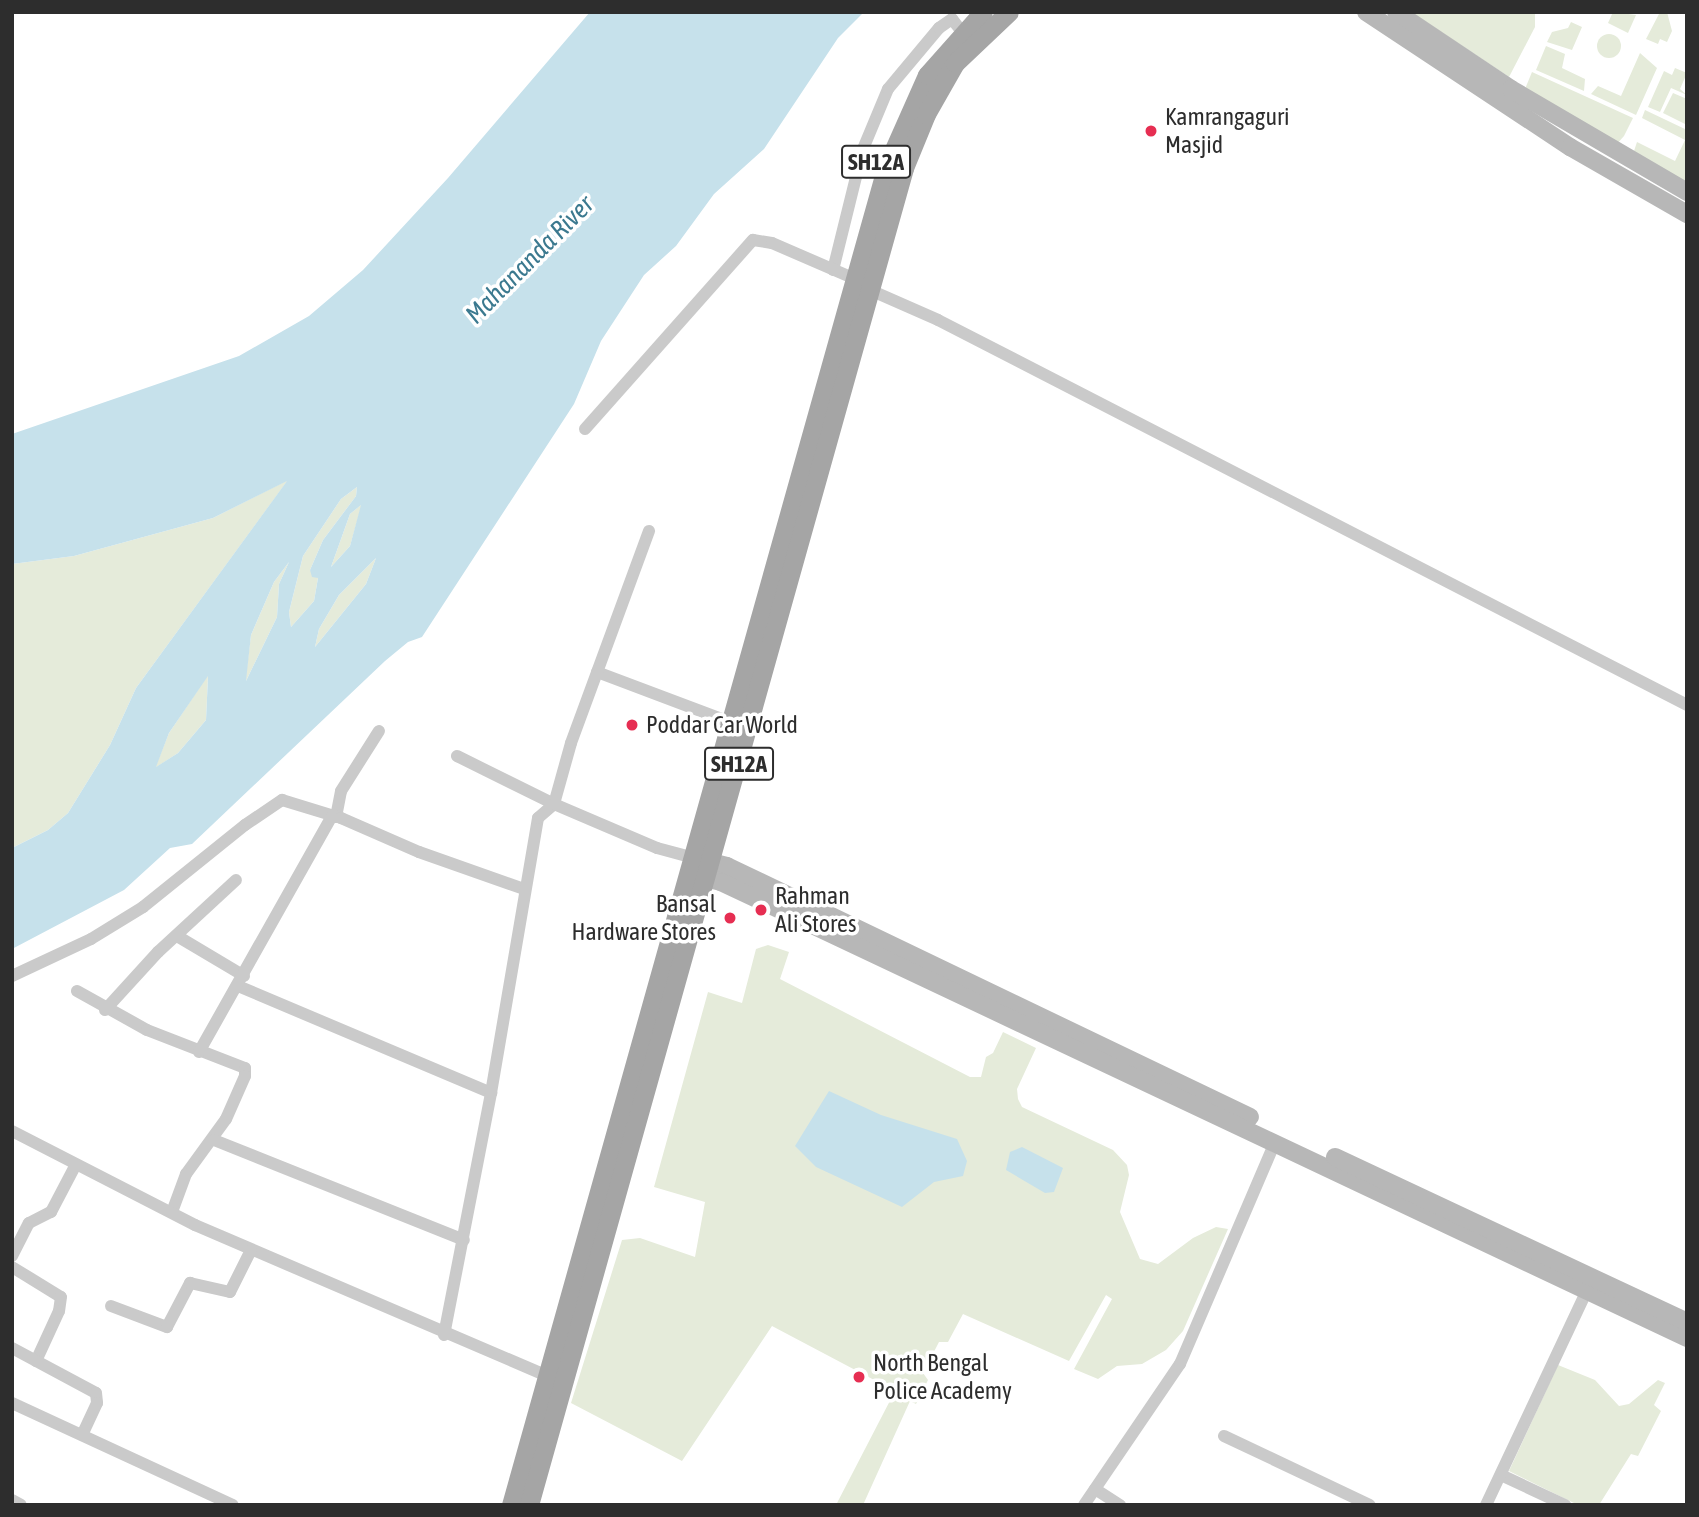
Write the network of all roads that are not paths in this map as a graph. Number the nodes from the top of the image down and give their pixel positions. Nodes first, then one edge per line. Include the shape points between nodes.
1 (983, 12) edge
2 (1009, 12) edge
3 (1024, 12) edge
4 (1396, 12) edge
5 (1367, 13) edge
6 (971, 35) junction
7 (1507, 96) junction
8 (1687, 192) edge
9 (1687, 214) edge
10 (833, 270) junction
11 (862, 285) junction
12 (584, 429) dead end
13 (649, 531) dead end
14 (597, 672) junction
15 (1687, 705) edge
16 (733, 723) junction
17 (379, 731) dead end
18 (457, 756) dead end
19 (554, 804) junction
20 (334, 818) junction
21 (701, 868) junction
22 (236, 880) dead end
23 (524, 889) junction
24 (177, 936) junction
25 (12, 976) edge
26 (241, 981) junction
27 (77, 991) dead end
28 (105, 1010) junction
29 (199, 1052) junction
30 (491, 1093) junction
31 (12, 1131) edge
32 (214, 1140) junction
33 (1275, 1142) junction
34 (75, 1166) junction
35 (172, 1212) junction
36 (464, 1240) junction
37 (251, 1250) junction
38 (12, 1256) edge
39 (12, 1267) edge
40 (1587, 1290) junction
41 (111, 1306) dead end
42 (1687, 1322) edge
43 (444, 1335) junction
44 (1687, 1338) edge
45 (12, 1348) edge
46 (36, 1361) junction
47 (547, 1376) junction
48 (12, 1403) edge
49 (82, 1435) junction
50 (1224, 1436) dead end
51 (1500, 1475) junction
52 (1095, 1489) junction
53 (12, 1500) edge
54 (21, 1505) edge
55 (233, 1505) edge
56 (511, 1505) edge
57 (529, 1505) edge
58 (1083, 1505) edge
59 (1120, 1505) edge
60 (1370, 1505) edge
61 (1486, 1505) edge
62 (1565, 1505) edge

1 - 6 main road, SH12A
2 - 6 main road, SH12A
3 - 6 main road, SH12A
4 - 7 street
5 - 7 street
6 - 10 street via 952,19 939,28 888,89 863,149
6 - 11 main road, SH12A via 913,143
6 - 11 main road, SH12A via 905,94 880,149 858,236
7 - 8 street
7 - 9 street
10 - 11 street
10 - 12 street via 772,243 753,240
11 - 15 street
11 - 16 main road, SH12A
11 - 21 main road, SH12A
13 - 14 street
14 - 16 street
14 - 19 street
16 - 21 main road, SH12A
17 - 20 street via 341,791
18 - 19 street
19 - 21 street
19 - 23 street via 538,818
20 - 23 street
20 - 25 street via 292,801 276,803 143,907 90,939
20 - 26 street
21 - 33 street
21 - 42 street
21 - 47 main road, SH12A
21 - 57 main road, SH12A
22 - 24 street
23 - 30 street
24 - 26 street
24 - 28 street
26 - 29 street
26 - 30 street
27 - 28 street
28 - 29 street
29 - 32 street via 246,1071
30 - 36 street
31 - 34 street
32 - 35 street via 186,1174
32 - 36 street
33 - 40 street
33 - 52 street via 1180,1364
34 - 35 street
34 - 38 street via 51,1212 29,1223
35 - 37 street
36 - 43 street
37 - 41 street via 230,1292 190,1283 167,1327
37 - 43 street
39 - 46 street via 61,1297
40 - 44 street
40 - 51 street
43 - 47 street
45 - 46 street
46 - 49 street via 96,1394 97,1403
47 - 56 main road, SH12A
48 - 49 street
49 - 55 street
50 - 60 street
51 - 61 street
51 - 62 street
52 - 58 street
52 - 59 street
53 - 54 street

